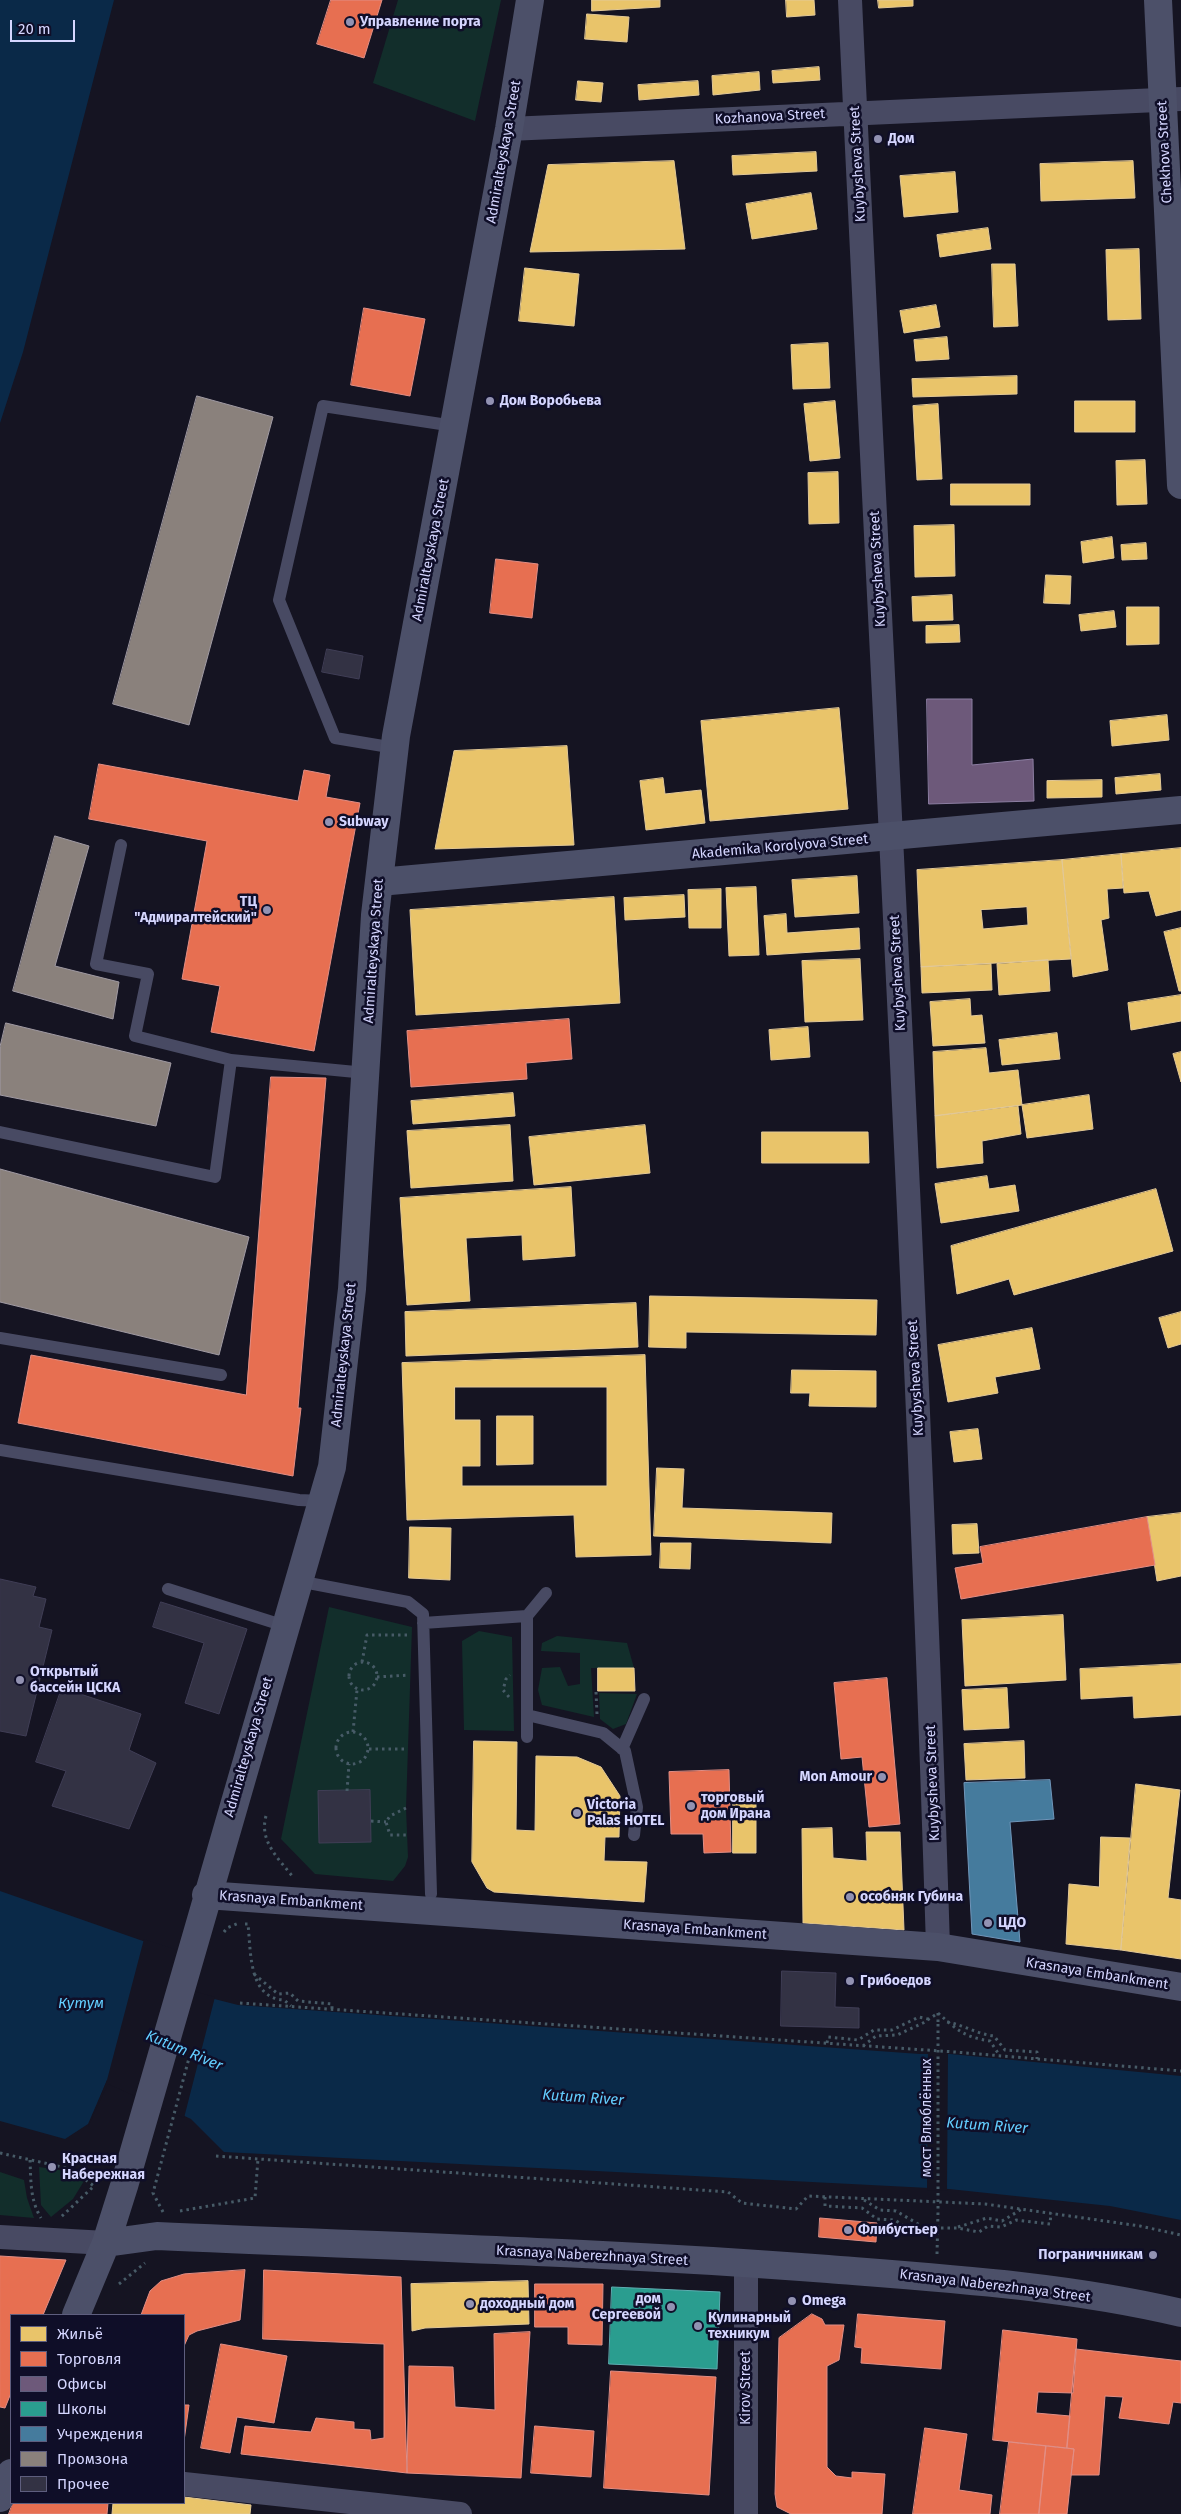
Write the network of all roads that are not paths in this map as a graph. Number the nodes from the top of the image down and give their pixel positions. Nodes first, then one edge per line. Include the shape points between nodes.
1 (530, 0) edge
2 (850, 0) edge
3 (1158, 0) edge
4 (1172, 100) edge
5 (855, 114) junction
6 (509, 129) junction
7 (454, 426) junction
8 (1181, 484) edge
9 (395, 748) junction
10 (1181, 810) edge
11 (891, 838) junction
12 (121, 845) dead end
13 (379, 882) junction
14 (230, 1060) junction
15 (366, 1073) junction
16 (0, 1132) edge
17 (0, 1338) edge
18 (221, 1375) dead end
19 (0, 1450) edge
20 (322, 1501) junction
21 (298, 1582) junction
22 (168, 1589) dead end
23 (546, 1593) dead end
24 (527, 1616) junction
25 (423, 1623) junction
26 (285, 1626) junction
27 (644, 1699) dead end
28 (527, 1715) junction
29 (527, 1737) dead end
30 (622, 1749) junction
31 (634, 1835) dead end
32 (431, 1894) dead end
33 (206, 1895) junction
34 (938, 1947) junction
35 (1181, 1987) edge
36 (0, 2237) edge
37 (106, 2243) junction
38 (746, 2263) junction
39 (1181, 2312) edge
40 (76, 2314) edge
41 (10, 2475) edge
42 (185, 2484) edge
43 (0, 2498) edge
44 (460, 2514) edge
45 (746, 2514) edge

1 - 6 main road, Admiralteyskaya Street
2 - 5 street, Kuybysheva Street
3 - 4 main road, Chekhova Street
4 - 5 street, Kozhanova Street
4 - 8 main road, Chekhova Street
5 - 6 street, Kozhanova Street
5 - 11 street, Kuybysheva Street
6 - 7 main road, Admiralteyskaya Street
7 - 9 main road, Admiralteyskaya Street
7 - 9 lane via 323,406 279,600 335,738
9 - 13 main road, Admiralteyskaya Street
10 - 11 main road, Akademika Korolyova Street
11 - 13 main road, Akademika Korolyova Street
11 - 34 street, Kuybysheva Street
12 - 14 lane via 96,964 148,974 136,1036
13 - 15 main road, Admiralteyskaya Street
14 - 15 lane
14 - 16 lane via 215,1177
15 - 20 main road, Admiralteyskaya Street via 352,1289 332,1467
17 - 18 lane
19 - 20 lane via 299,1500
20 - 21 main road, Admiralteyskaya Street
21 - 25 lane via 408,1602 423,1614
21 - 26 main road, Admiralteyskaya Street
22 - 26 lane
23 - 24 lane
24 - 25 lane
24 - 28 lane
25 - 32 lane
26 - 33 main road, Admiralteyskaya Street
27 - 30 lane
28 - 29 lane
28 - 30 lane via 603,1732
30 - 31 lane via 637,1807
33 - 34 main road, Krasnaya Embankment
33 - 37 main road, Admiralteyskaya Street via 209,1932
34 - 35 main road, Krasnaya Embankment
36 - 37 street, Krasnaya Naberezhnaya Street
37 - 38 main road, Krasnaya Naberezhnaya Street via 157,2236
37 - 40 main road
38 - 39 main road, Krasnaya Naberezhnaya Street via 936,2277 1140,2303
38 - 45 street, Kirov Street
41 - 43 main road
42 - 44 street

